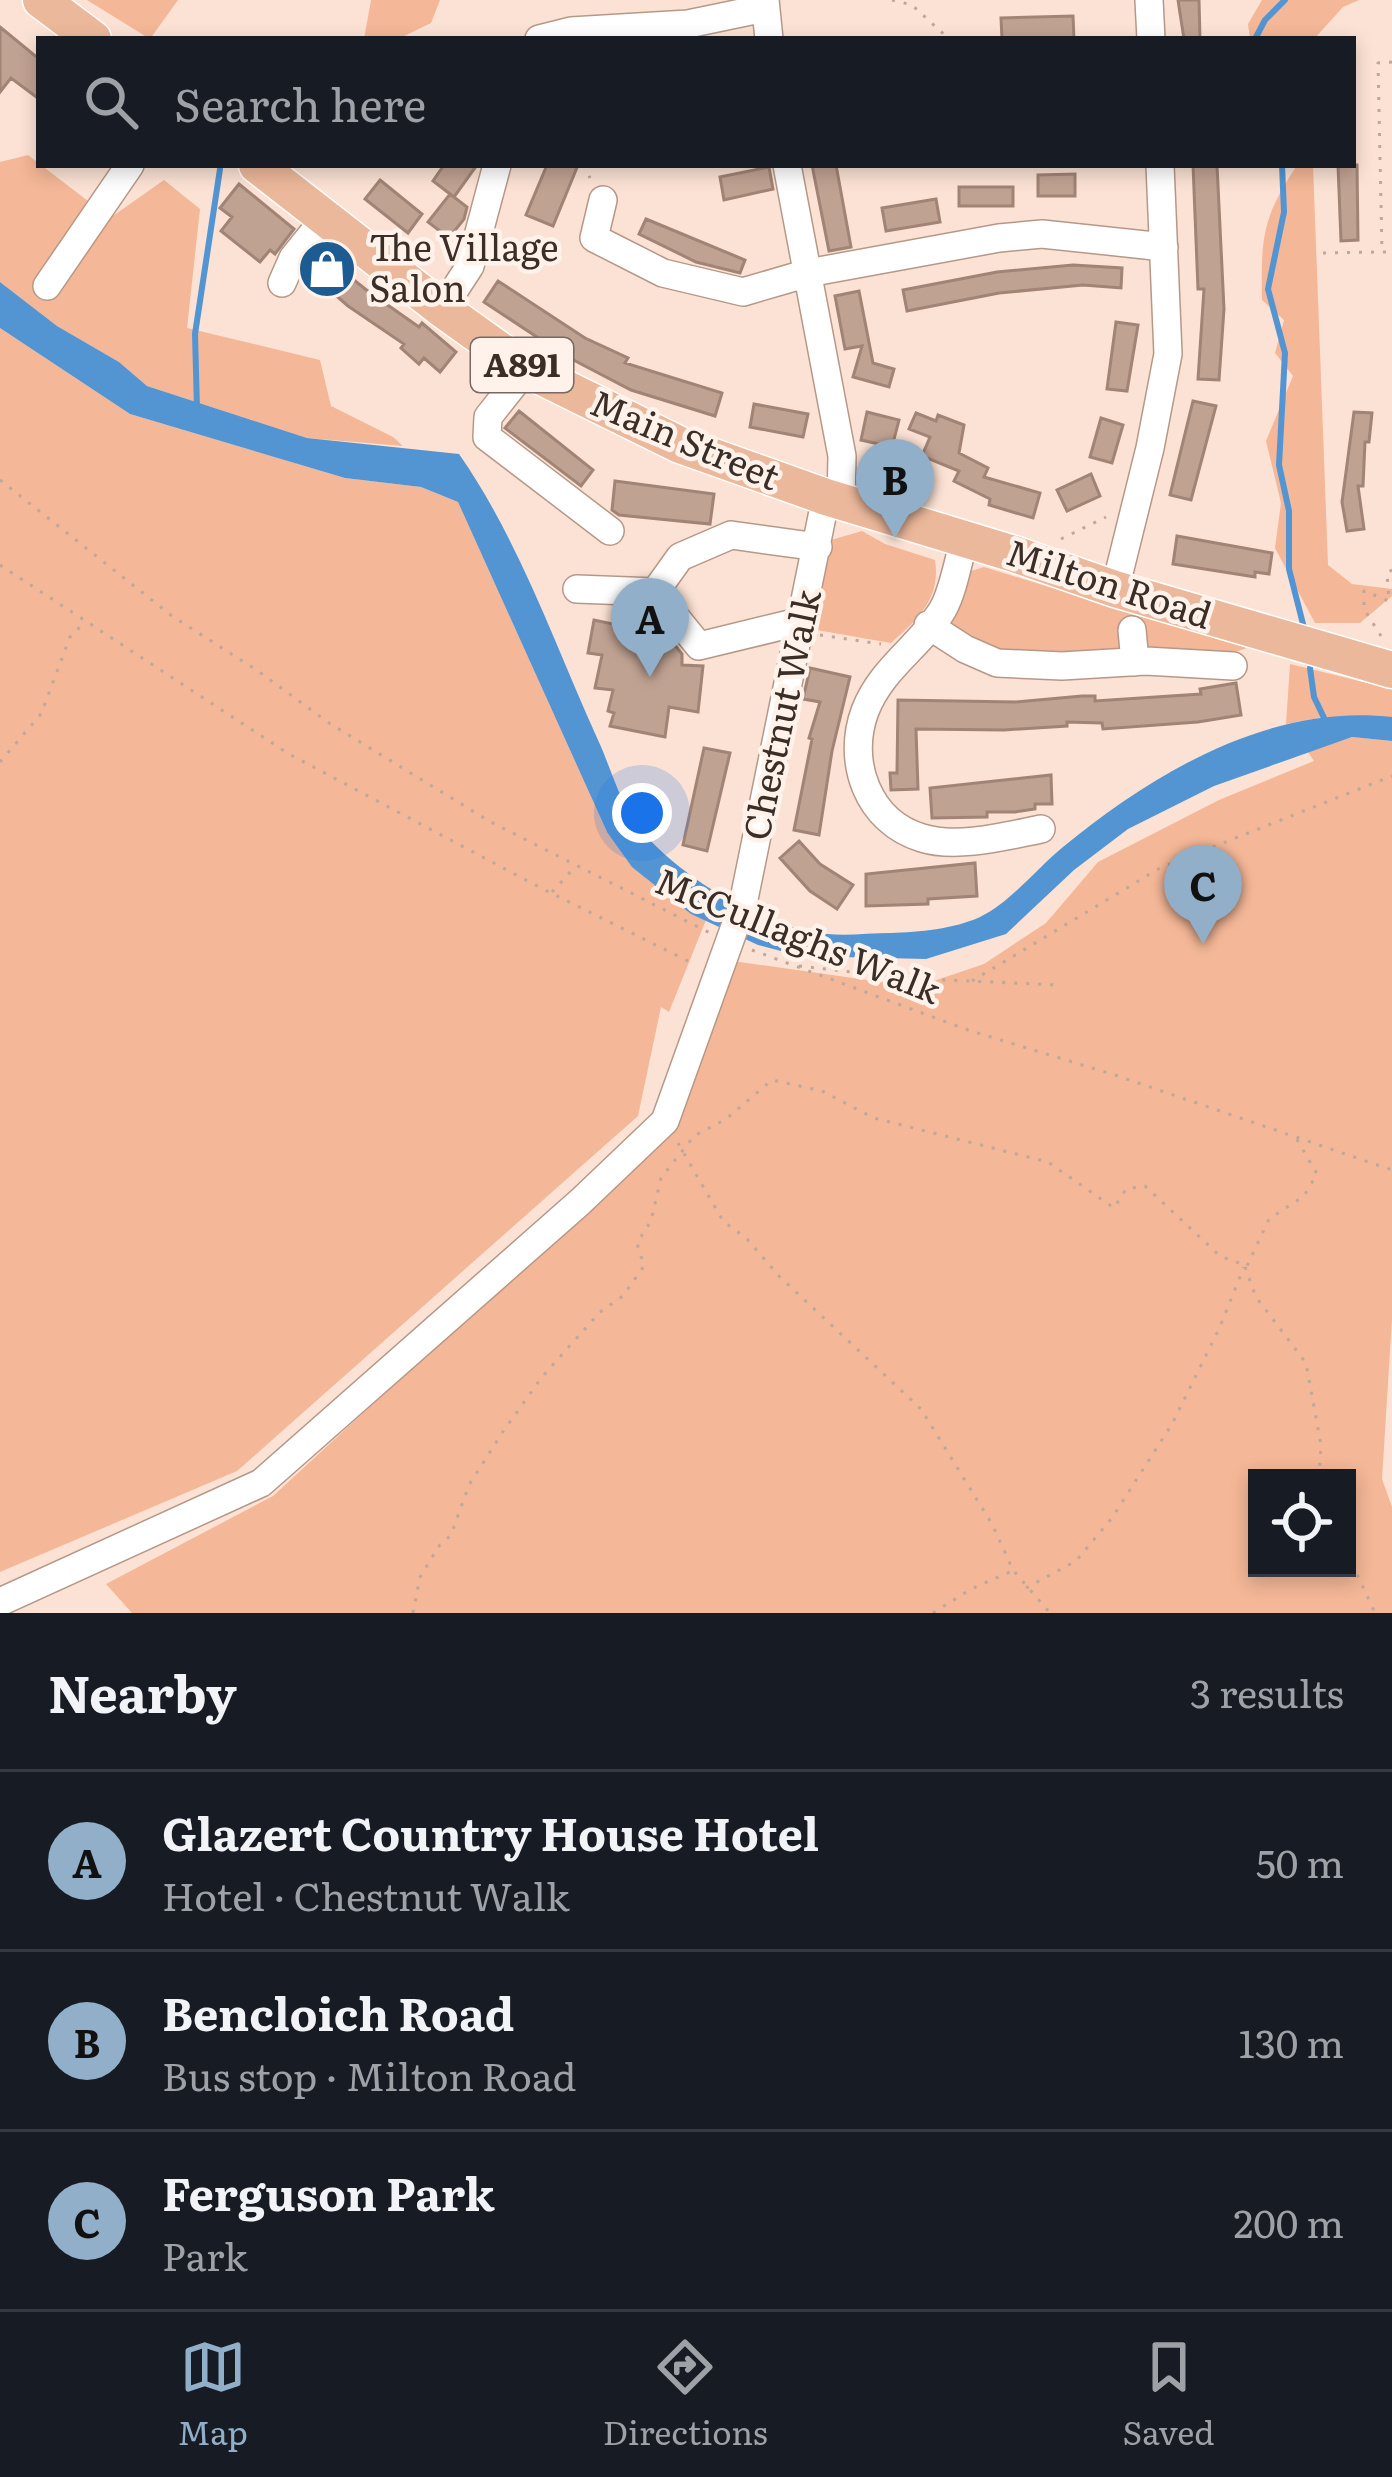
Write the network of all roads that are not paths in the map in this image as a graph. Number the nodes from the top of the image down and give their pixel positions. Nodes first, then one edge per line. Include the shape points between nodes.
1 (1149, 0) edge
2 (45, 1) edge
3 (765, 4) edge
4 (89, 36) edge
5 (550, 36) edge
6 (769, 36) edge
7 (1150, 36) edge
8 (128, 168) edge
9 (261, 168) edge
10 (496, 168) edge
11 (788, 168) edge
12 (1160, 168) edge
13 (602, 200) dead end
14 (327, 216) junction
15 (1164, 247) junction
16 (808, 273) junction
17 (282, 283) dead end
18 (46, 286) dead end
19 (442, 309) junction
20 (526, 369) junction
21 (833, 499) junction
22 (610, 531) dead end
23 (965, 538) junction
24 (818, 547) junction
25 (578, 589) dead end
26 (1115, 589) junction
27 (655, 592) junction
28 (801, 626) junction
29 (928, 626) junction
30 (1132, 630) dead end
31 (1136, 662) junction
32 (1233, 666) dead end
33 (1392, 670) edge
34 (1041, 829) dead end
35 (0, 1602) edge

1 - 7 street
2 - 4 main road
3 - 5 street via 688,24
3 - 6 street
8 - 18 street
9 - 14 main road, Main Street / A891
10 - 19 street via 470,266
11 - 16 street, Chestnut Walk
12 - 15 street
13 - 16 street via 594,238 663,273 743,292
14 - 17 street
14 - 19 main road, Main Street / A891
15 - 16 street via 1042,235
15 - 26 street via 1168,354
16 - 21 street, Chestnut Walk via 842,456
19 - 20 main road, Main Street / A891
20 - 21 main road, Main Street / A891 via 680,445
20 - 22 street via 488,417 487,437
21 - 23 main road, Milton Road / A891
21 - 24 street, Chestnut Walk
23 - 26 main road, Milton Road / A891
23 - 29 street via 943,608
24 - 27 street via 731,535 680,557
24 - 28 street, Chestnut Walk
25 - 27 street
26 - 33 main road, Milton Road / A891
27 - 28 street via 699,646
28 - 35 street, Chestnut Walk via 733,937 665,1121 262,1483
29 - 31 street via 997,663
29 - 34 street via 866,709 859,733 863,786 879,813 919,838 1002,851
30 - 31 street
31 - 32 street

